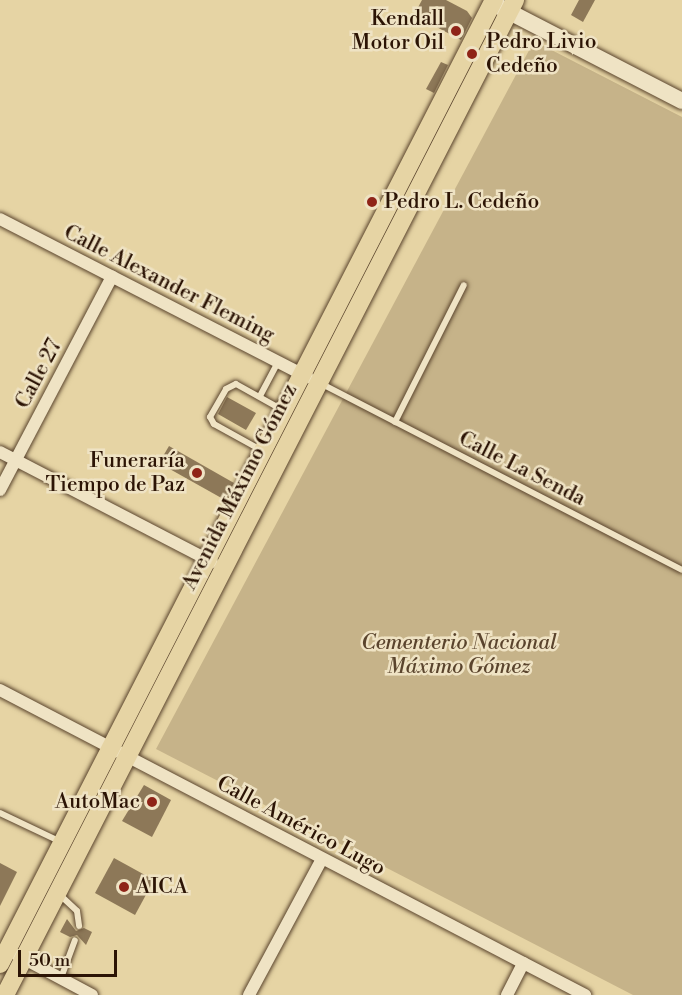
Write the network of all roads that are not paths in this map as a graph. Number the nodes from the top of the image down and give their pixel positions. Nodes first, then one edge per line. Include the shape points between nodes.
1 (491, 1) edge
2 (512, 6) edge
3 (682, 101) edge
4 (0, 219) edge
5 (112, 277) junction
6 (464, 285) dead end
7 (278, 362) junction
8 (311, 379) junction
9 (260, 396) junction
10 (285, 411) junction
11 (395, 422) junction
12 (0, 452) edge
13 (264, 452) junction
14 (15, 460) junction
15 (0, 490) edge
16 (216, 564) junction
17 (682, 570) edge
18 (0, 690) edge
19 (118, 752) junction
20 (0, 813) edge
21 (62, 843) junction
22 (322, 859) junction
23 (57, 892) junction
24 (79, 926) dead end
25 (75, 940) dead end
26 (2, 954) edge
27 (23, 959) junction
28 (523, 963) junction
29 (60, 978) junction
30 (5, 995) edge
31 (92, 995) edge
32 (249, 995) edge
33 (507, 995) edge
34 (585, 995) edge

1 - 2 main road
1 - 8 main road, Avenida Máximo Gómez
2 - 3 main road
2 - 8 main road, Avenida Máximo Gómez
4 - 5 street, Calle Alexander Fleming
5 - 7 street, Calle Alexander Fleming
5 - 14 street, Calle 27
6 - 11 lane
7 - 8 street, Calle Alexander Fleming
7 - 9 lane
8 - 10 main road, Avenida Máximo Gómez
8 - 11 lane, Calle La Senda
8 - 16 main road, Avenida Máximo Gómez
9 - 10 lane
9 - 13 lane via 243,386 231,385 210,420
10 - 13 main road, Avenida Máximo Gómez
11 - 17 lane, Calle La Senda
12 - 14 street
13 - 16 main road, Avenida Máximo Gómez
14 - 15 street, Calle 27
14 - 16 street
16 - 19 main road, Avenida Máximo Gómez
18 - 19 street, Calle Américo Lugo
19 - 21 main road, Avenida Máximo Gómez
19 - 22 street, Calle Américo Lugo
19 - 23 main road, Avenida Máximo Gómez
20 - 21 lane
21 - 26 main road, Avenida Máximo Gómez
22 - 28 street, Calle Américo Lugo
22 - 32 street
23 - 24 lane via 77,911
23 - 27 main road, Avenida Máximo Gómez
25 - 29 lane
26 - 27 street
27 - 29 street
27 - 30 main road, Avenida Máximo Gómez
28 - 33 street
28 - 34 street, Calle Américo Lugo
29 - 31 street

